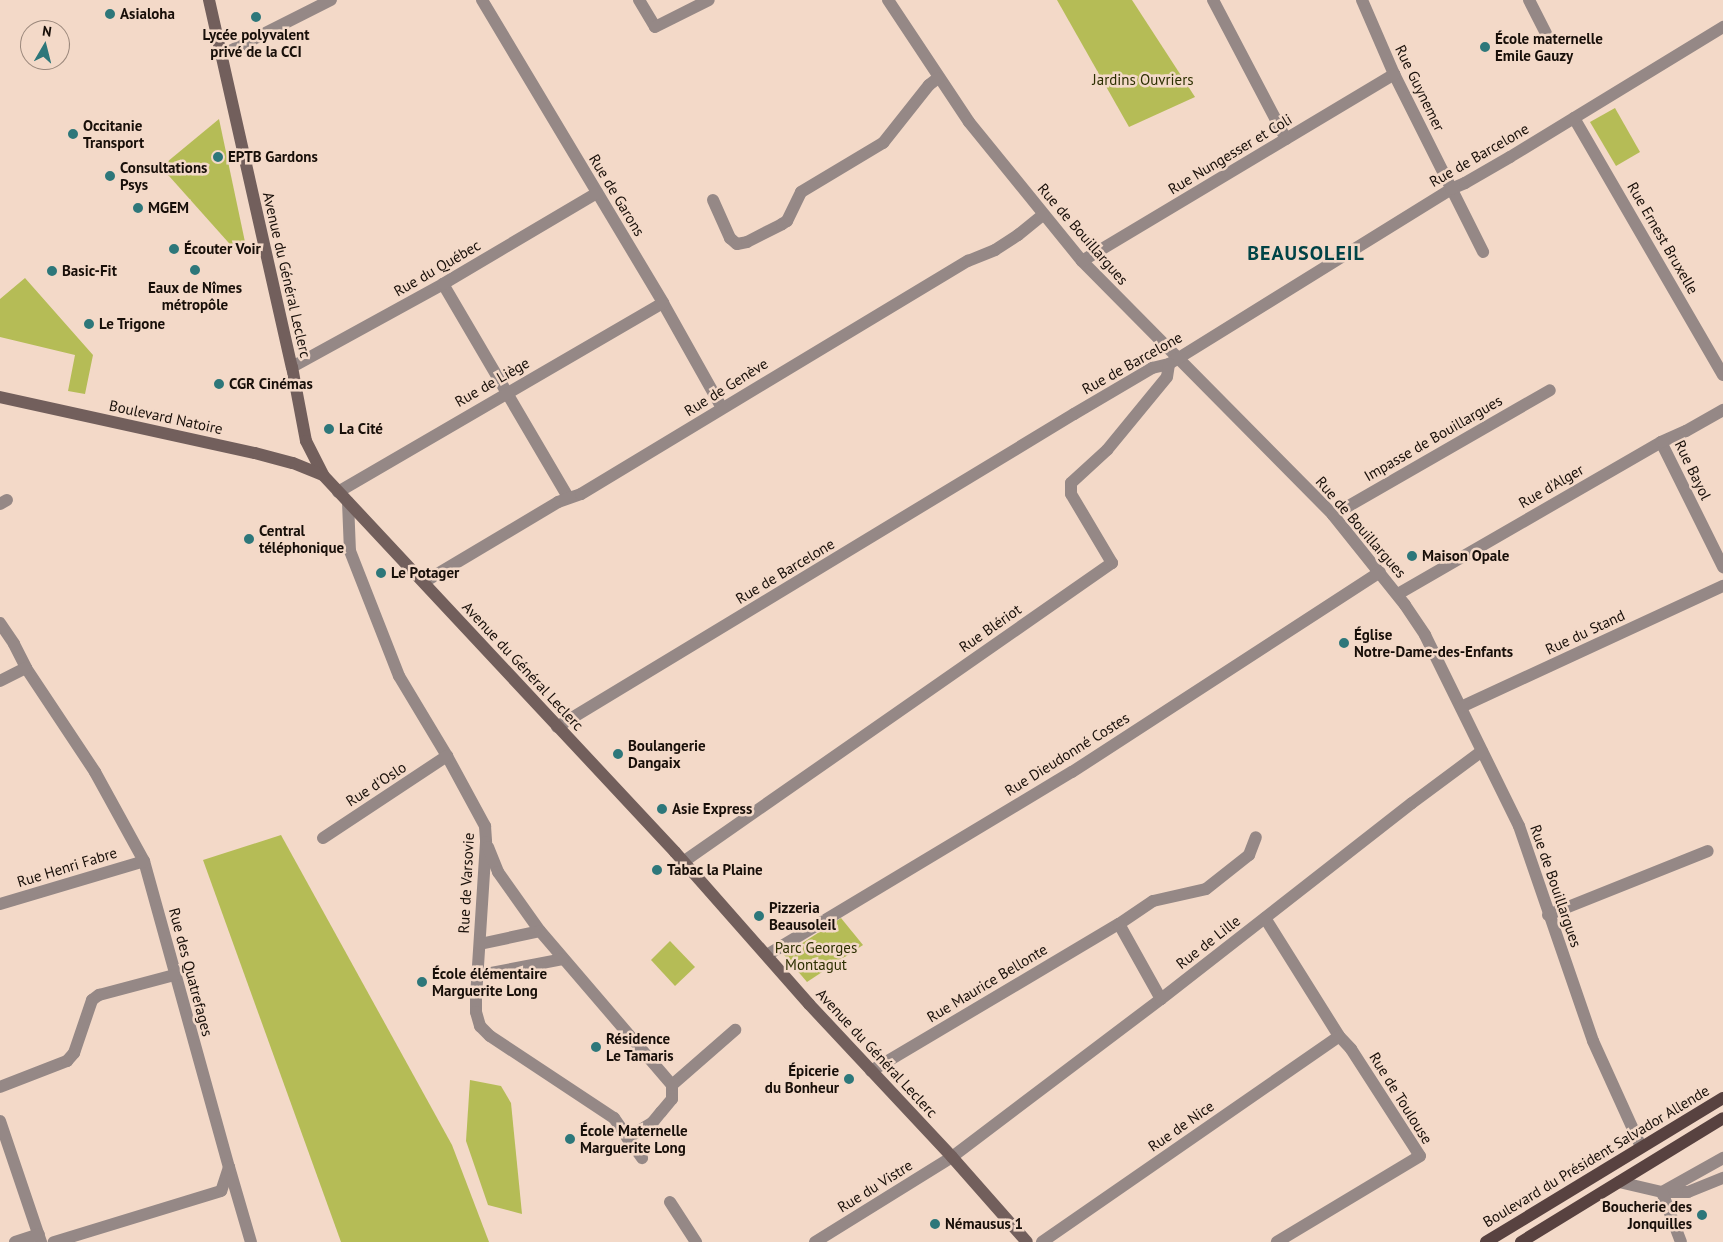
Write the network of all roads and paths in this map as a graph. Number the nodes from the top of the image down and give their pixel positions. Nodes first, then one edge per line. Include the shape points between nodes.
1 (210, 0) edge
2 (332, 0) edge
3 (482, 0) edge
4 (639, 0) edge
5 (710, 0) edge
6 (888, 0) edge
7 (1213, 0) edge
8 (1529, 0) edge
9 (1364, 1) edge
10 (1723, 27) edge
11 (1546, 33) dead end
12 (222, 55) junction
13 (1394, 74) junction
14 (938, 78) junction
15 (1574, 118) junction
16 (1286, 139) junction
17 (1451, 189) junction
18 (597, 193) junction
19 (713, 200) dead end
20 (1042, 215) junction
21 (1483, 252) dead end
22 (1082, 262) junction
23 (443, 284) junction
24 (663, 303) junction
25 (1173, 361) junction
26 (292, 367) junction
27 (1723, 375) edge
28 (1550, 390) dead end
29 (507, 392) junction
30 (0, 397) edge
31 (722, 408) junction
32 (1723, 410) edge
33 (1661, 442) junction
34 (323, 475) junction
35 (338, 492) junction
36 (568, 497) junction
37 (348, 502) junction
38 (1333, 515) junction
39 (1723, 567) edge
40 (1380, 572) junction
41 (424, 582) junction
42 (1723, 586) edge
43 (1398, 594) junction
44 (0, 623) edge
45 (26, 668) junction
46 (0, 681) edge
47 (1461, 708) junction
48 (557, 727) junction
49 (1482, 751) junction
50 (447, 756) junction
51 (1256, 837) dead end
52 (323, 838) dead end
53 (486, 842) junction
54 (1708, 851) dead end
55 (144, 861) junction
56 (683, 862) junction
57 (0, 904) edge
58 (1548, 915) junction
59 (1265, 918) junction
60 (1119, 924) junction
61 (540, 931) junction
62 (480, 944) junction
63 (767, 955) junction
64 (564, 959) junction
65 (486, 974) dead end
66 (174, 975) junction
67 (1161, 999) junction
68 (735, 1030) dead end
69 (1339, 1036) junction
70 (871, 1071) junction
71 (672, 1085) junction
72 (0, 1087) edge
73 (1723, 1098) edge
74 (1723, 1118) edge
75 (0, 1121) edge
76 (627, 1138) junction
77 (1640, 1147) junction
78 (952, 1157) junction
79 (642, 1158) dead end
80 (1723, 1158) edge
81 (229, 1167) junction
82 (1723, 1178) edge
83 (1619, 1182) junction
84 (1662, 1192) junction
85 (670, 1202) dead end
86 (40, 1238) edge
87 (15, 1242) edge
88 (54, 1242) edge
89 (251, 1242) edge
90 (696, 1242) edge
91 (815, 1242) edge
92 (1027, 1242) edge
93 (1042, 1242) edge
94 (1277, 1242) edge
95 (1486, 1242) edge
96 (1520, 1242) edge
97 (1681, 1242) edge

1 - 12 main road, Avenue du Général Leclerc
2 - 12 street
3 - 18 street, Rue de Garons
4 - 5 street via 655,26
6 - 14 street, Rue de Bouillargues
7 - 16 street
8 - 11 street
9 - 13 street, Rue Guynemer
10 - 15 street, Rue de Barcelone
12 - 26 main road, Avenue du Général Leclerc
13 - 16 street, Rue Nungesser et Coli
13 - 17 street, Rue Guynemer
14 - 19 street via 883,143 801,192 782,224 737,244 730,238
14 - 20 street, Rue de Bouillargues
15 - 17 street, Rue de Barcelone
15 - 27 street, Rue Ernest Bruxelle
16 - 22 street, Rue Nungesser et Coli
17 - 21 street, Rue Guynemer
17 - 25 street, Rue de Barcelone
18 - 23 street, Rue du Québec
18 - 24 street, Rue de Garons
20 - 22 street, Rue de Bouillargues
20 - 31 street, Rue de Genève via 995,250 968,261
22 - 25 street, Rue de Bouillargues
23 - 26 street, Rue du Québec
23 - 29 street
24 - 29 street, Rue de Liège
24 - 31 street, Rue de Garons
25 - 38 street, Rue de Bouillargues
25 - 48 street, Rue de Barcelone via 1152,368
25 - 56 street, Rue Blériot via 1167,377 1107,450 1071,483 1071,494 1112,563
26 - 34 main road, Avenue du Général Leclerc via 306,441
28 - 38 street, Impasse de Bouillargues
29 - 35 street, Rue de Liège
29 - 36 street
30 - 34 main road, Boulevard Natoire via 255,453
31 - 36 street, Rue de Genève via 581,494
32 - 33 street, Rue d'Alger
33 - 39 street, Rue Bayol
33 - 43 street, Rue d'Alger
34 - 35 main road, Avenue du Général Leclerc
35 - 37 main road, Avenue du Général Leclerc
36 - 41 street, Rue de Genève
37 - 41 main road, Avenue du Général Leclerc
37 - 50 street, Rue de Varsovie via 350,550 365,589 399,676
38 - 40 street, Rue de Bouillargues
40 - 43 street, Rue de Bouillargues
40 - 63 street, Rue Dieudonné Costes via 1072,772
41 - 48 main road, Avenue du Général Leclerc
42 - 47 street, Rue du Stand
43 - 47 street, Rue de Bouillargues via 1425,635
44 - 45 street, Rue des Quatrefages
45 - 46 street
45 - 55 street, Rue des Quatrefages via 95,772
47 - 49 street, Rue de Bouillargues
48 - 56 main road, Avenue du Général Leclerc
49 - 58 street, Rue de Bouillargues via 1519,826
49 - 59 street, Rue de Lille
50 - 52 street, Rue d'Oslo
50 - 53 street, Rue de Varsovie via 485,826
51 - 60 street, Rue Maurice Bellonte via 1248,855 1206,889 1153,901
53 - 61 street via 498,872
53 - 62 street, Rue de Varsovie
54 - 58 street
55 - 57 street, Rue Henri Fabre
55 - 66 street, Rue des Quatrefages
56 - 63 main road, Avenue du Général Leclerc
58 - 77 street, Rue de Bouillargues via 1592,1041
59 - 67 street, Rue de Lille
59 - 69 street, Rue de Toulouse
60 - 67 street
60 - 70 street, Rue Maurice Bellonte
61 - 62 street
61 - 64 street
62 - 76 street, Rue de Varsovie via 476,1012 480,1026 490,1036 614,1118
63 - 70 main road, Avenue du Général Leclerc
64 - 65 street
64 - 71 street
66 - 72 street via 99,994 92,1000 74,1053 67,1061
66 - 81 street, Rue des Quatrefages
67 - 78 street, Rue de Lille
68 - 71 street
69 - 93 street, Rue de Nice
69 - 94 street, Rue de Toulouse via 1351,1049 1420,1156
70 - 78 main road, Avenue du Général Leclerc
71 - 76 street via 672,1099 652,1123
73 - 77 main road, Boulevard du Président Salvador Allende
74 - 83 main road
75 - 86 street
76 - 79 street, Rue de Varsovie
77 - 95 main road, Boulevard du Président Salvador Allende
78 - 91 street, Rue du Vistre
78 - 92 main road, Avenue du Général Leclerc
80 - 84 street
81 - 88 street via 221,1190
81 - 89 street, Rue des Quatrefages
82 - 84 street via 1688,1192
83 - 84 street
83 - 96 main road
84 - 97 street
85 - 90 street
86 - 87 street

